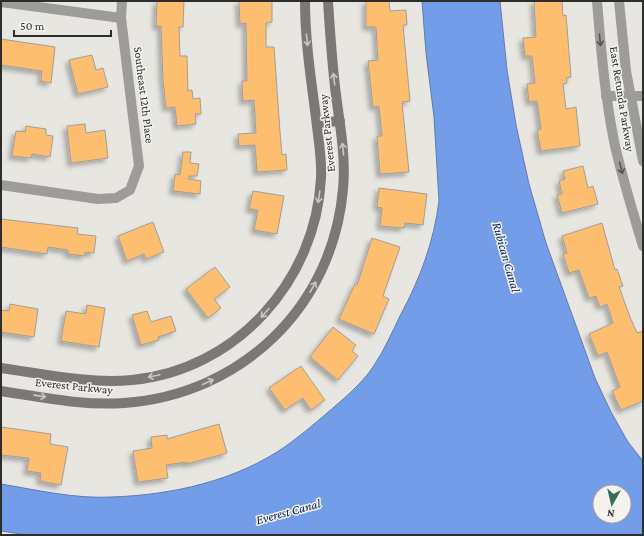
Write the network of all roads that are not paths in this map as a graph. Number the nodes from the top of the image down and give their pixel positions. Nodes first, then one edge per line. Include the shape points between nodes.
1 (122, 1) edge
2 (305, 1) edge
3 (328, 1) edge
4 (597, 1) edge
5 (620, 1) edge
6 (1, 2) edge
7 (121, 18) junction
8 (630, 95) junction
9 (606, 96) junction
10 (643, 96) edge
11 (340, 121) junction
12 (317, 123) junction
13 (643, 161) edge
14 (1, 185) edge
15 (643, 246) edge
16 (1, 368) edge
17 (1, 391) edge

1 - 7 street, Southeast 12th Place
2 -> 12 street, Everest Parkway
11 -> 3 street, Everest Parkway
4 -> 9 street, East Retunda Parkway
5 - 8 street, East Retunda Parkway
6 - 7 street
7 - 14 street, Southeast 12th Place via 139,166 130,190 116,198 98,199
8 - 9 street
8 - 10 street
8 - 13 street, East Retunda Parkway
9 -> 15 street, East Retunda Parkway via 615,145
11 - 12 street
17 -> 11 street, Everest Parkway via 97,403 142,402 199,387 231,370 261,349 288,324 299,308 319,276 333,241 344,187
12 -> 16 street, Everest Parkway via 321,159 320,195 307,247 281,294 234,342 191,365 134,380 94,381

